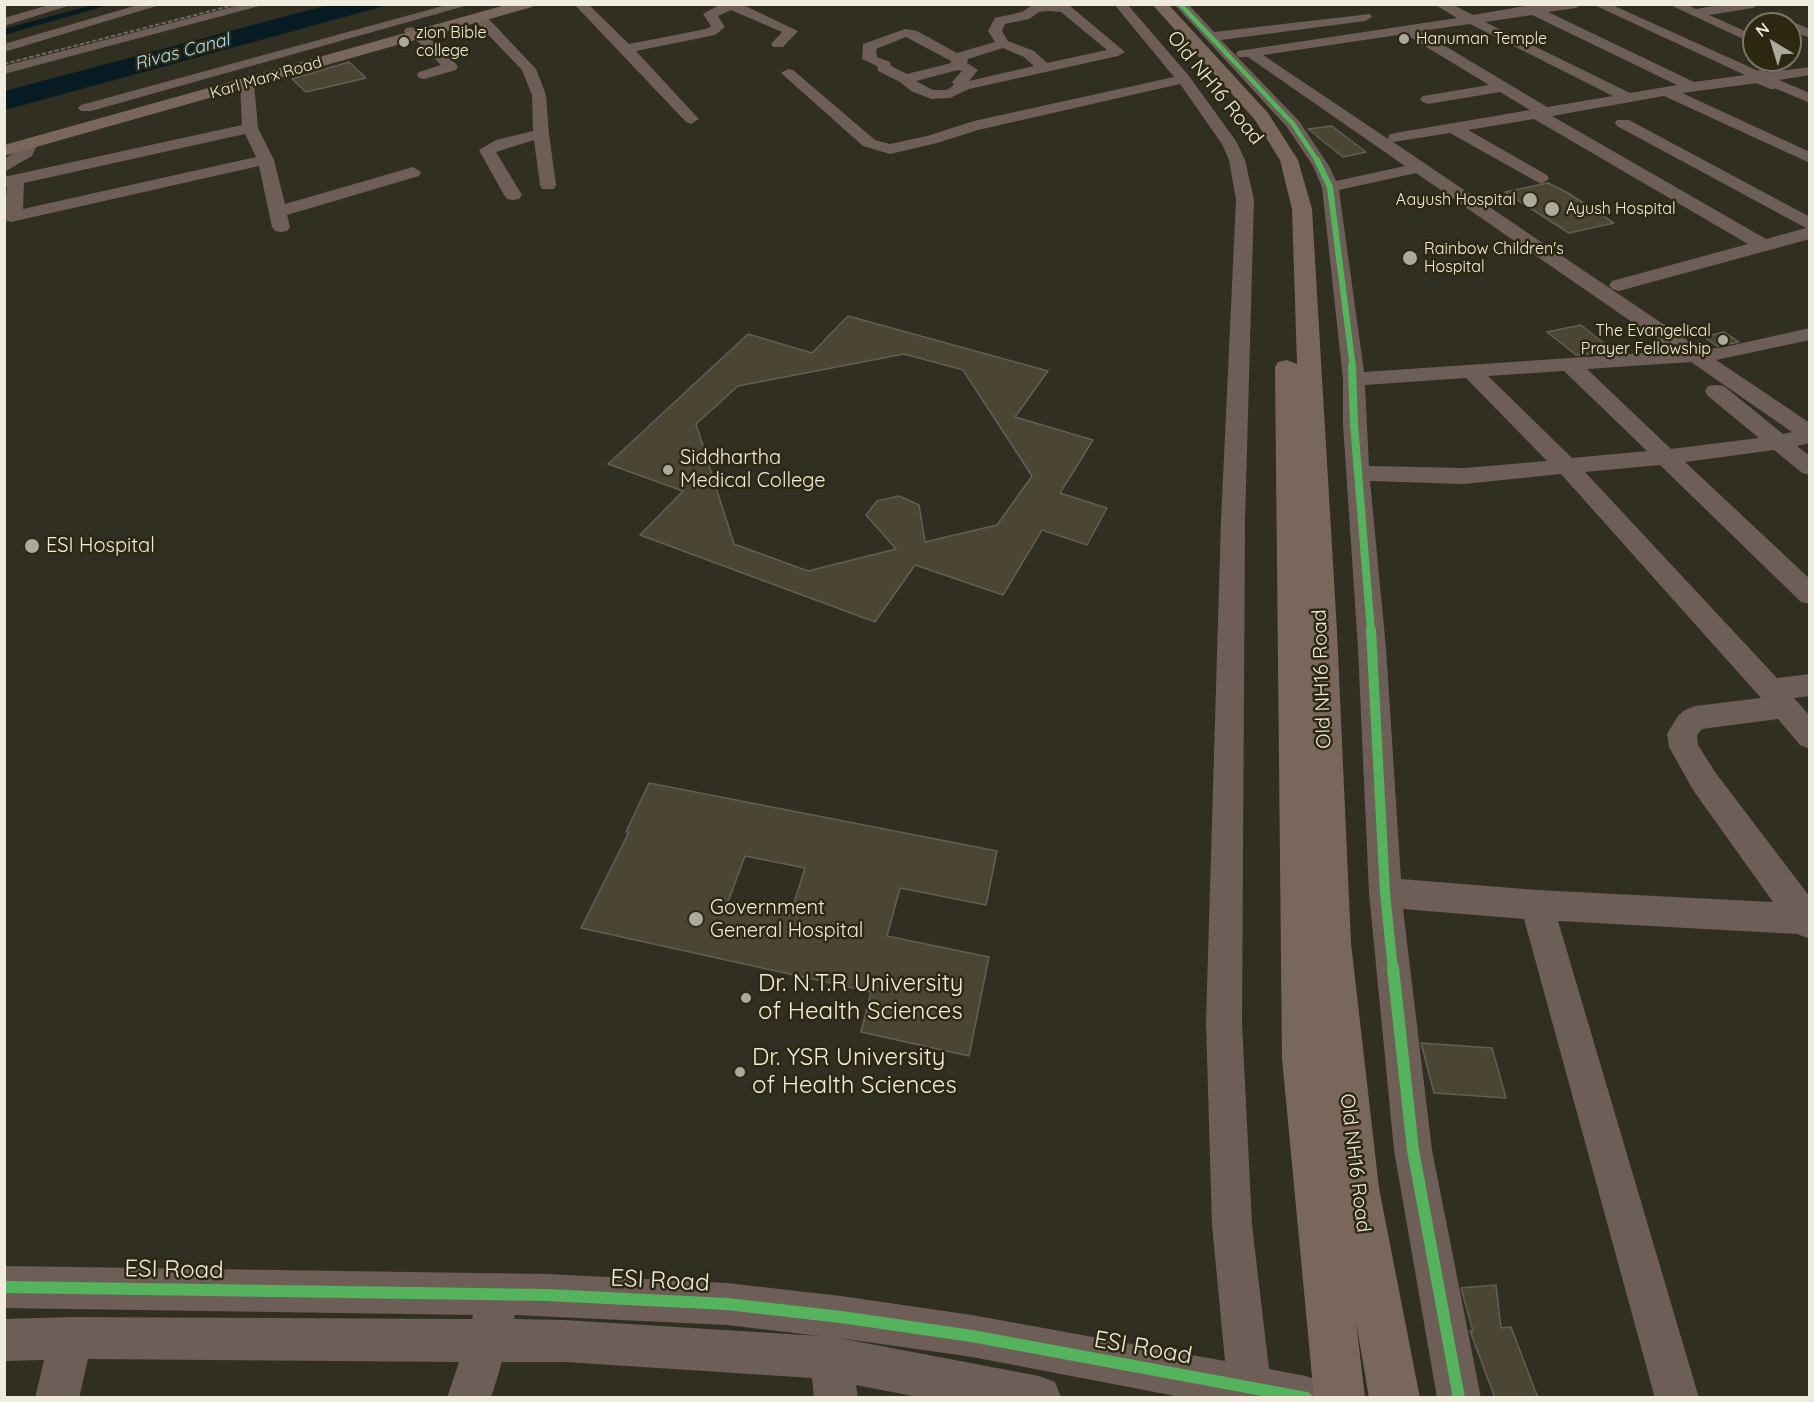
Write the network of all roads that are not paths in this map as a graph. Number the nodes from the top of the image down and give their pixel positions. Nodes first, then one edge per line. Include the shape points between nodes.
1 (69, 4) edge
2 (157, 4) edge
3 (261, 4) edge
4 (466, 4) edge
5 (505, 4) edge
6 (527, 4) edge
7 (1051, 4) edge
8 (1120, 4) edge
9 (1145, 4) edge
10 (1159, 4) edge
11 (1180, 4) edge
12 (1353, 4) edge
13 (1440, 4) edge
14 (1576, 4) edge
15 (1598, 4) edge
16 (1674, 4) edge
17 (1753, 4) edge
18 (730, 5) edge
19 (582, 6) edge
20 (602, 6) edge
21 (1527, 7) edge
22 (1065, 9) junction
23 (1694, 13) junction
24 (1373, 16) junction
25 (480, 18) junction
26 (1471, 20) junction
27 (4, 22) edge
28 (803, 26) dead end
29 (1742, 30) edge
30 (1404, 31) junction
31 (1734, 31) junction
32 (415, 33) junction
33 (790, 34) junction
34 (1742, 35) edge
35 (778, 44) dead end
36 (1003, 44) junction
37 (4, 48) edge
38 (626, 49) junction
39 (1239, 49) junction
40 (959, 64) junction
41 (1806, 65) edge
42 (1044, 68) junction
43 (4, 70) edge
44 (788, 73) dead end
45 (424, 75) dead end
46 (905, 79) junction
47 (1184, 79) junction
48 (1765, 79) junction
49 (247, 83) junction
50 (964, 87) junction
51 (1503, 87) junction
52 (1680, 94) junction
53 (177, 99) junction
54 (1428, 99) dead end
55 (1630, 99) junction
56 (1809, 99) edge
57 (86, 108) dead end
58 (1542, 114) junction
59 (691, 118) dead end
60 (1623, 123) dead end
61 (250, 128) junction
62 (1454, 129) junction
63 (541, 134) junction
64 (1395, 138) junction
65 (30, 143) junction
66 (4, 145) edge
67 (4, 151) edge
68 (1809, 158) edge
69 (266, 160) junction
70 (4, 167) edge
71 (1430, 171) junction
72 (413, 172) dead end
73 (1541, 179) dead end
74 (10, 181) edge
75 (548, 185) dead end
76 (1330, 188) junction
77 (513, 195) dead end
78 (1809, 224) edge
79 (1809, 233) edge
80 (1789, 239) junction
81 (1763, 245) junction
82 (1809, 249) edge
83 (1619, 285) junction
84 (1809, 334) edge
85 (1719, 354) junction
86 (1685, 356) junction
87 (1569, 364) junction
88 (1471, 371) junction
89 (1354, 379) junction
90 (1809, 413) edge
91 (1809, 435) edge
92 (1779, 442) junction
93 (1665, 457) junction
94 (1566, 466) junction
95 (1809, 468) edge
96 (1358, 472) junction
97 (1809, 595) edge
98 (1809, 685) edge
99 (1777, 699) junction
100 (1809, 737) edge
101 (1385, 892) junction
102 (1537, 905) junction
103 (1808, 921) edge
104 (4, 1287) edge
105 (499, 1295) junction
106 (71, 1338) junction
107 (4, 1340) edge
108 (488, 1340) junction
109 (834, 1378) edge
110 (1249, 1392) edge
111 (57, 1398) edge
112 (469, 1398) edge
113 (1039, 1398) edge
114 (1306, 1398) edge
115 (1340, 1398) edge
116 (1395, 1398) edge
117 (1459, 1398) edge
118 (1677, 1398) edge

1 - 27 street
2 - 37 street
3 - 43 street
4 - 57 street
5 - 32 main road, Karl Marx Road
6 - 25 main road, Karl Marx Road
7 - 22 street
8 - 47 street
9 - 115 main road, Old NH16 Road via 1239,111 1264,148 1276,176 1282,206 1303,1058
10 - 116 main road, Old NH16 Road via 1262,117 1288,160 1302,209 1331,944 1356,1188
11 - 39 street
12 - 24 street
13 - 26 street
14 - 21 street
15 - 48 street
16 - 23 street
17 - 23 street
18 - 33 street via 787,28
18 - 38 street via 710,14 718,27 710,32
19 - 20 street
19 - 38 street
21 - 26 street
21 - 52 street
22 - 36 street via 1036,8 1024,16 1000,21 996,31
22 - 42 street via 1118,52
23 - 31 street
24 - 30 street
24 - 39 street
25 - 32 main road, Karl Marx Road
25 - 63 street via 529,69 539,95
26 - 30 street
26 - 55 street
28 - 33 street
29 - 31 street
30 - 39 street
30 - 51 street
31 - 34 street
32 - 45 street via 451,67
32 - 49 main road, Karl Marx Road
32 - 53 main road, Karl Marx Road
33 - 35 street
36 - 40 street via 962,56
36 - 42 street via 1029,54
38 - 59 street
39 - 64 street
39 - 71 street
39 - 76 street via 1322,166
40 - 46 street
40 - 46 street via 957,59 912,34 868,47 869,58
40 - 50 street via 971,70 959,82
41 - 48 street
42 - 50 street
44 - 47 street via 869,143 890,149
46 - 50 street via 932,95 950,94
47 - 110 street via 1230,144 1245,200 1233,521 1224,1022 1232,1225
48 - 52 street
48 - 56 street
49 - 53 main road, Karl Marx Road
49 - 61 street
51 - 54 street
51 - 58 street
52 - 55 street
52 - 68 street
53 - 65 main road, Karl Marx Road
53 - 66 main road, Karl Marx Road
55 - 58 street
58 - 62 street
58 - 81 street
60 - 78 street
61 - 69 street
61 - 74 street
62 - 64 street
62 - 73 street
63 - 75 street
63 - 77 street via 487,150
64 - 71 street
65 - 67 main road, Karl Marx Road
65 - 70 street via 26,153
69 - 72 street via 279,220
69 - 74 street via 11,217 15,208
71 - 76 street
71 - 83 street
71 - 86 street
76 - 89 street
79 - 80 street
80 - 81 street
80 - 82 street
81 - 83 street
83 - 85 street
84 - 85 street
85 - 86 street
85 - 90 street
86 - 87 street
86 - 91 street
86 - 92 street
87 - 88 street
87 - 93 street
88 - 89 street
88 - 94 street
89 - 96 street
91 - 92 street
92 - 93 street
92 - 95 street
93 - 94 street
93 - 97 street
94 - 96 street via 1464,476
94 - 99 street
96 - 101 street
98 - 99 street
99 - 100 street
99 - 103 street via 1695,718 1682,734 1683,747 1723,808
101 - 102 street
101 - 117 street via 1413,1150
102 - 103 street
102 - 118 street
104 - 105 street, ESI Road
105 - 108 street
105 - 110 street, ESI Road via 727,1304 841,1317 972,1336
106 - 107 street
106 - 108 street
106 - 111 street
108 - 109 street via 566,1341
108 - 112 street
109 - 113 street
110 - 114 street, ESI Road

